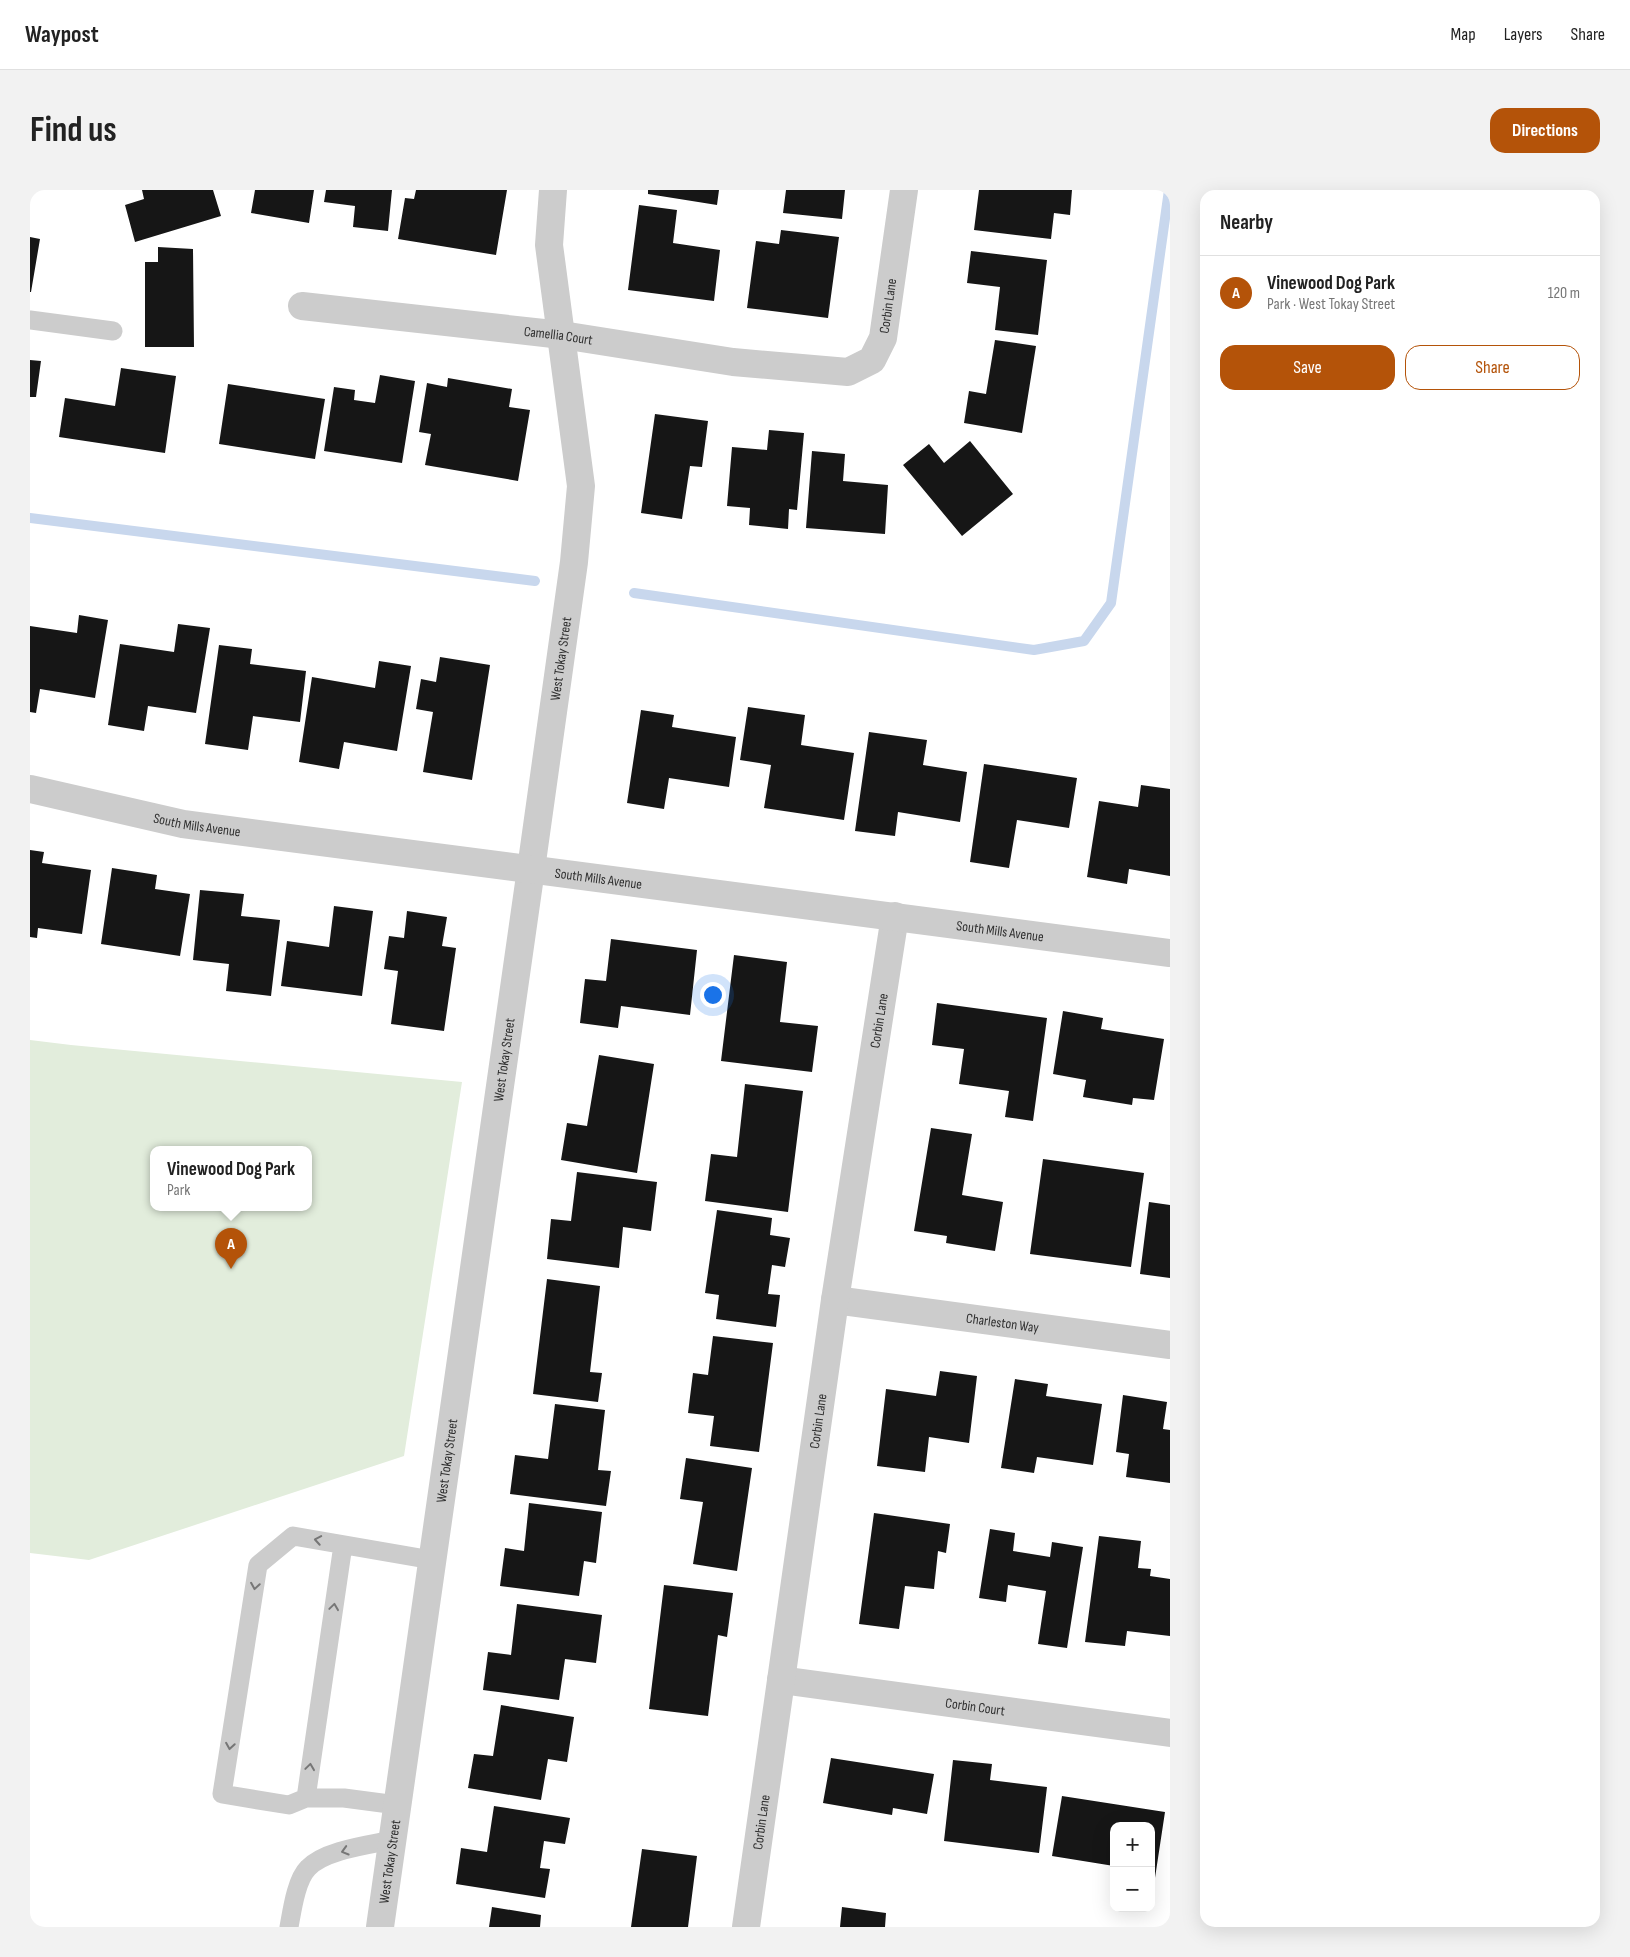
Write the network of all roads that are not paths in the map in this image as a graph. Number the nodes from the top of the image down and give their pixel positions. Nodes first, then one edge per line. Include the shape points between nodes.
1 (553, 190) edge
2 (904, 190) edge
3 (302, 306) dead end
4 (30, 320) edge
5 (113, 331) dead end
6 (562, 335) junction
7 (814, 369) joint
8 (30, 789) edge
9 (531, 869) junction
10 (895, 916) junction
11 (1170, 953) edge
12 (835, 1300) junction
13 (1170, 1345) edge
14 (343, 1545) junction
15 (432, 1560) junction
16 (781, 1680) junction
17 (1170, 1733) edge
18 (306, 1798) junction
19 (397, 1806) junction
20 (392, 1840) junction
21 (289, 1927) edge
22 (380, 1927) edge
23 (746, 1927) edge

1 - 6 street, West Tokay Street via 549,245
2 - 7 street, Corbin Lane via 883,338 872,360 848,372
3 - 6 street, Camellia Court
4 - 5 lane
6 - 7 street, Camellia Court via 733,362
6 - 9 street, West Tokay Street via 582,486
8 - 9 street, South Mills Avenue via 183,824
9 - 10 street, South Mills Avenue
9 - 15 street, West Tokay Street
10 - 11 street, South Mills Avenue
10 - 12 street, Corbin Lane
12 - 13 street, Charleston Way
12 - 16 street, Corbin Lane
14 - 15 lane
18 -> 14 lane
14 -> 18 lane via 293,1536 258,1565 222,1794 289,1805
15 - 19 street, West Tokay Street
16 - 17 street, Corbin Court
16 - 23 street, Corbin Lane
18 - 19 lane via 344,1798
19 - 20 street, West Tokay Street
20 -> 21 lane via 319,1860 306,1869 296,1891
20 - 22 street, West Tokay Street

